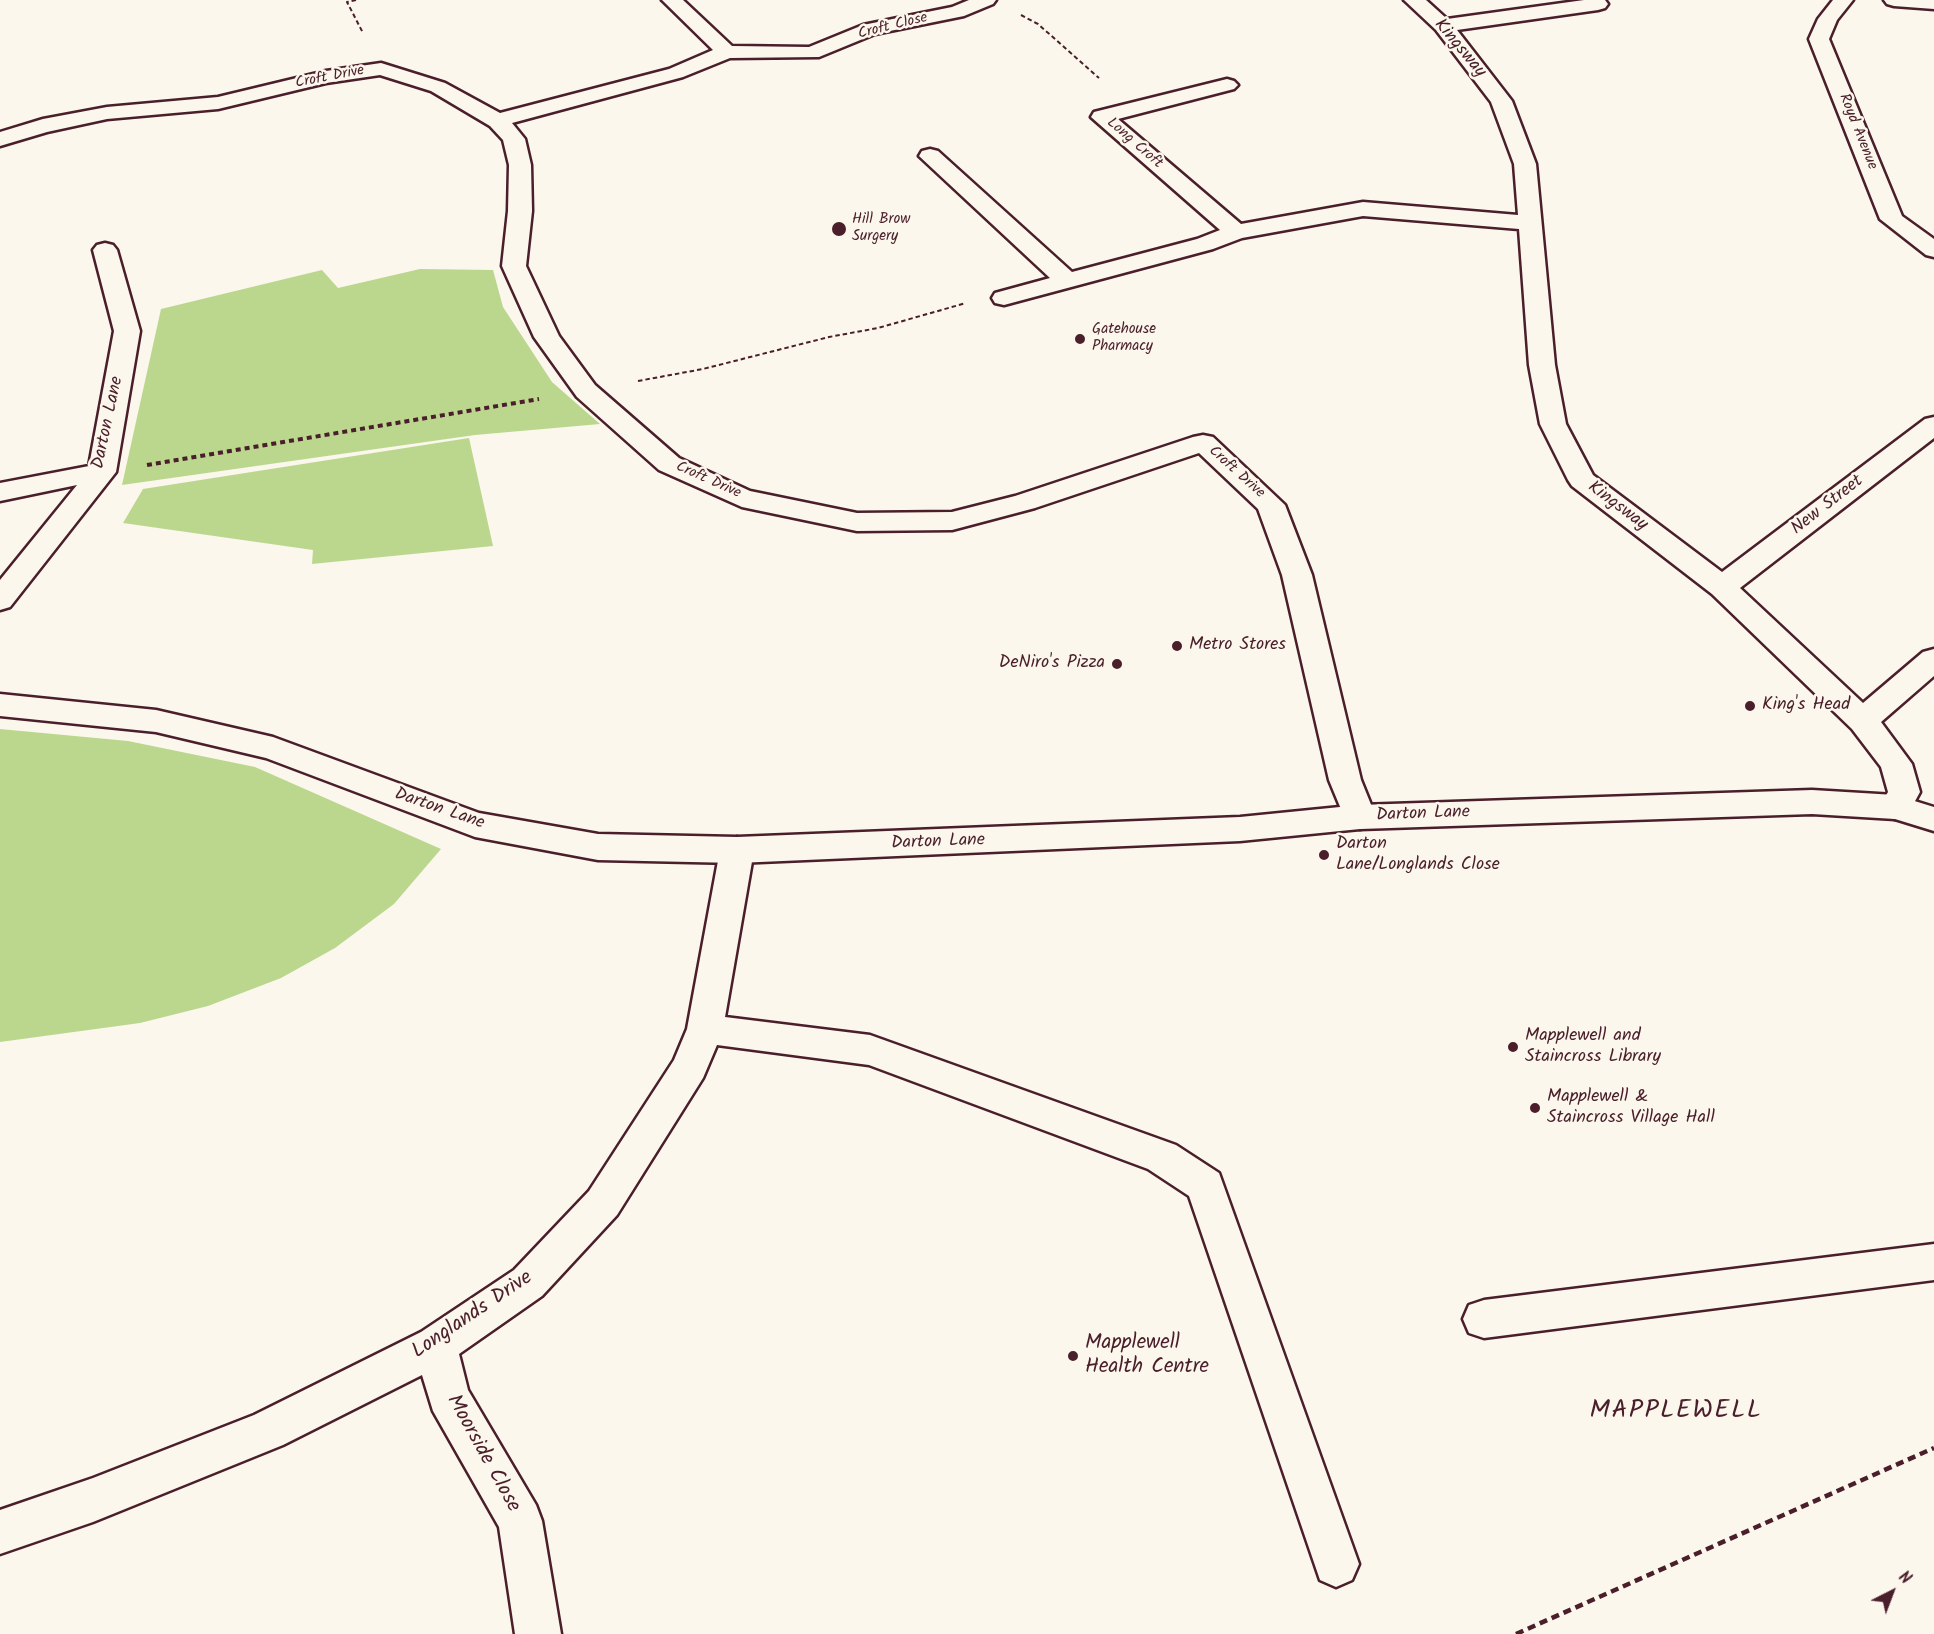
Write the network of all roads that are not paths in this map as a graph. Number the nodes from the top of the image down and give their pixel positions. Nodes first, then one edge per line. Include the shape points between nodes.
1 (672, 0) edge
2 (986, 0) edge
3 (1414, 0) edge
4 (1843, 0) edge
5 (1894, 0) edge
6 (1934, 3) edge
7 (1598, 4) dead end
8 (1443, 26) junction
9 (727, 52) junction
10 (1227, 85) dead end
11 (498, 121) junction
12 (0, 139) edge
13 (930, 156) dead end
14 (1531, 223) junction
15 (1236, 232) junction
16 (105, 250) dead end
17 (1934, 250) edge
18 (1069, 282) junction
19 (1004, 298) dead end
20 (1934, 425) edge
21 (102, 472) junction
22 (0, 492) edge
23 (1722, 587) junction
24 (0, 600) edge
25 (1934, 659) edge
26 (0, 705) edge
27 (1863, 721) junction
28 (1895, 807) junction
29 (1360, 816) junction
30 (1934, 819) edge
31 (737, 850) junction
32 (705, 1029) junction
33 (1934, 1262) edge
34 (1484, 1319) dead end
35 (436, 1346) junction
36 (0, 1532) edge
37 (1336, 1564) dead end
38 (538, 1634) edge

1 - 9 street
2 - 9 street, Croft Close via 957,12 870,29 812,53
3 - 8 street, Kingsway
4 - 17 street, Royd Avenue via 1819,39 1892,219
5 - 6 street
7 - 8 street
8 - 14 street, Kingsway via 1501,101 1525,164
9 - 11 street, Croft Close via 676,72
10 - 15 street, Long Croft via 1102,117
11 - 12 street, Croft Drive via 438,87 381,69 326,77 218,103 107,113
11 - 29 street, Croft Drive via 514,139 520,165 514,266 547,337 586,391 669,464 742,498 857,522 952,521 1025,502 1203,443 1271,505 1297,575 1345,780
13 - 18 street
14 - 15 street via 1363,209
14 - 23 street, Kingsway via 1542,365 1553,424 1582,480
15 - 18 street
16 - 21 street, Darton Lane via 127,331
18 - 19 street
20 - 23 street, New Street
21 - 22 street
21 - 24 street, Darton Lane
23 - 27 street, Kingsway
25 - 27 street
26 - 31 street, Darton Lane via 156,721 273,748 475,825 598,847
27 - 28 street, Kingsway via 1896,764 1904,792
28 - 29 street, Darton Lane via 1812,802
28 - 30 street, Darton Lane
29 - 31 street, Darton Lane via 1240,830
31 - 32 street, Longlands Drive
32 - 35 street, Longlands Drive via 690,1067 603,1203 528,1283
32 - 37 street via 870,1050 1162,1157 1205,1185
33 - 34 street
35 - 36 street, Longlands Drive via 268,1430 93,1500
35 - 38 street, Moorside Close via 448,1397 520,1521

